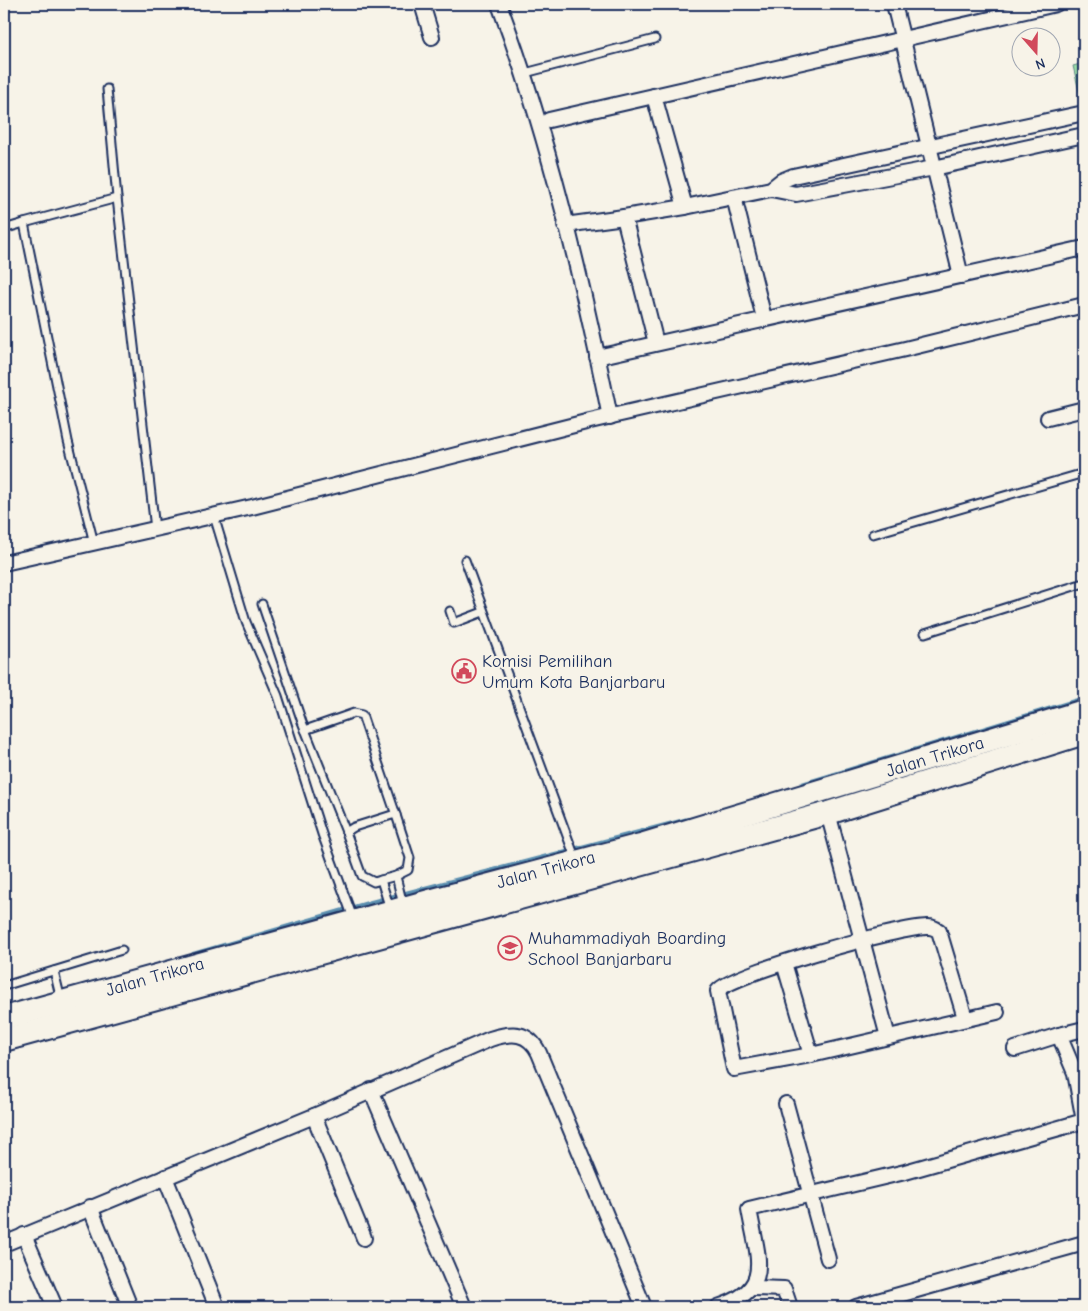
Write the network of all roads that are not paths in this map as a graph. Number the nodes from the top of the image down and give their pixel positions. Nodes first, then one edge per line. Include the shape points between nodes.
1 (422, 4) edge
2 (499, 4) edge
3 (894, 4) edge
4 (1056, 4) edge
5 (432, 37) dead end
6 (902, 39) junction
7 (655, 40) dead end
8 (525, 73) junction
9 (107, 89) dead end
10 (654, 96) junction
11 (1084, 113) edge
12 (549, 120) dead end
13 (1084, 135) edge
14 (928, 146) junction
15 (934, 168) junction
16 (770, 189) junction
17 (734, 197) junction
18 (117, 198) junction
19 (685, 207) junction
20 (624, 217) junction
21 (24, 223) junction
22 (565, 225) junction
23 (4, 229) edge
24 (1084, 248) edge
25 (961, 276) junction
26 (1084, 305) edge
27 (764, 318) junction
28 (656, 343) junction
29 (598, 357) junction
30 (1084, 409) edge
31 (610, 417) junction
32 (1048, 418) dead end
33 (1084, 473) edge
34 (214, 516) junction
35 (155, 529) junction
36 (873, 534) dead end
37 (94, 543) junction
38 (465, 560) dead end
39 (4, 563) edge
40 (1084, 583) edge
41 (262, 604) dead end
42 (450, 611) dead end
43 (483, 612) junction
44 (925, 633) dead end
45 (1084, 711) edge
46 (305, 730) junction
47 (1084, 733) edge
48 (828, 813) junction
49 (396, 815) junction
50 (346, 832) junction
51 (575, 856) junction
52 (396, 876) junction
53 (381, 880) junction
54 (397, 910) junction
55 (354, 923) junction
56 (862, 940) junction
57 (122, 950) dead end
58 (279, 953) junction
59 (784, 963) junction
60 (54, 971) junction
61 (4, 986) edge
62 (61, 1003) junction
63 (997, 1012) dead end
64 (4, 1018) edge
65 (965, 1018) junction
66 (1084, 1029) edge
67 (1059, 1035) junction
68 (888, 1037) junction
69 (4, 1040) edge
70 (1015, 1049) dead end
71 (811, 1056) junction
72 (1080, 1072) edge
73 (371, 1090) junction
74 (786, 1104) dead end
75 (314, 1116) junction
76 (165, 1177) junction
77 (812, 1194) junction
78 (90, 1207) junction
79 (24, 1235) junction
80 (364, 1238) dead end
81 (1084, 1242) edge
82 (4, 1244) edge
83 (828, 1259) dead end
84 (753, 1288) junction
85 (738, 1304) edge
86 (55, 1307) edge
87 (130, 1307) edge
88 (216, 1307) edge
89 (464, 1307) edge
90 (644, 1307) edge
91 (718, 1307) edge
92 (790, 1307) edge
93 (856, 1307) edge

1 - 5 street
2 - 8 street
3 - 6 street
4 - 6 street
6 - 10 street
6 - 14 street
7 - 8 lane
8 - 22 street
9 - 18 lane
10 - 12 street
10 - 19 street
11 - 14 street
13 - 15 street
14 - 15 street
14 - 16 street via 793,176
15 - 16 street via 796,194
15 - 25 street
16 - 17 street
17 - 19 street
17 - 27 street
18 - 21 lane
18 - 35 lane
19 - 20 street
20 - 22 street
20 - 28 street
21 - 23 lane
21 - 37 lane via 68,441
22 - 29 street
24 - 25 street
25 - 27 street
26 - 31 street
27 - 28 street
28 - 29 street
29 - 31 street
30 - 32 street
31 - 34 street
33 - 36 lane
34 - 35 street
34 - 55 lane via 246,622 278,696
35 - 37 street
37 - 39 street
38 - 43 lane
40 - 44 lane
41 - 46 lane
42 - 43 lane via 454,623
43 - 51 lane
45 - 51 main road, Jalan Trikora via 891,771
46 - 49 lane via 354,713 362,715
46 - 50 lane
47 - 48 main road, Jalan Trikora
48 - 56 street
48 - 58 main road, Jalan Trikora
49 - 50 lane via 354,826
49 - 52 lane via 410,858 408,870
50 - 53 lane via 362,876 374,882
51 - 54 main road, Jalan Trikora
52 - 53 lane
52 - 54 lane
53 - 54 lane
54 - 55 main road, Jalan Trikora
55 - 58 main road, Jalan Trikora
56 - 59 street
56 - 65 street via 914,928 935,928 939,931
56 - 68 street
57 - 60 lane
58 - 62 main road, Jalan Trikora
58 - 69 main road, Jalan Trikora
59 - 71 street
59 - 71 street via 726,983 718,991 734,1069
60 - 61 lane
60 - 62 lane
62 - 64 main road, Jalan Trikora
63 - 65 street
65 - 68 street
66 - 67 street
67 - 70 street
67 - 72 street
68 - 71 street
72 - 77 street via 1084,1121 905,1172
73 - 75 street
73 - 89 street
73 - 90 street via 490,1039 513,1033 528,1037 540,1053
74 - 77 street
75 - 76 street
75 - 80 street
76 - 78 street
76 - 88 street
77 - 83 street
77 - 84 street via 749,1210 758,1266
78 - 79 street
78 - 87 street
79 - 82 street
79 - 86 street
81 - 93 street
84 - 85 street
84 - 92 street via 784,1289
85 - 91 street

